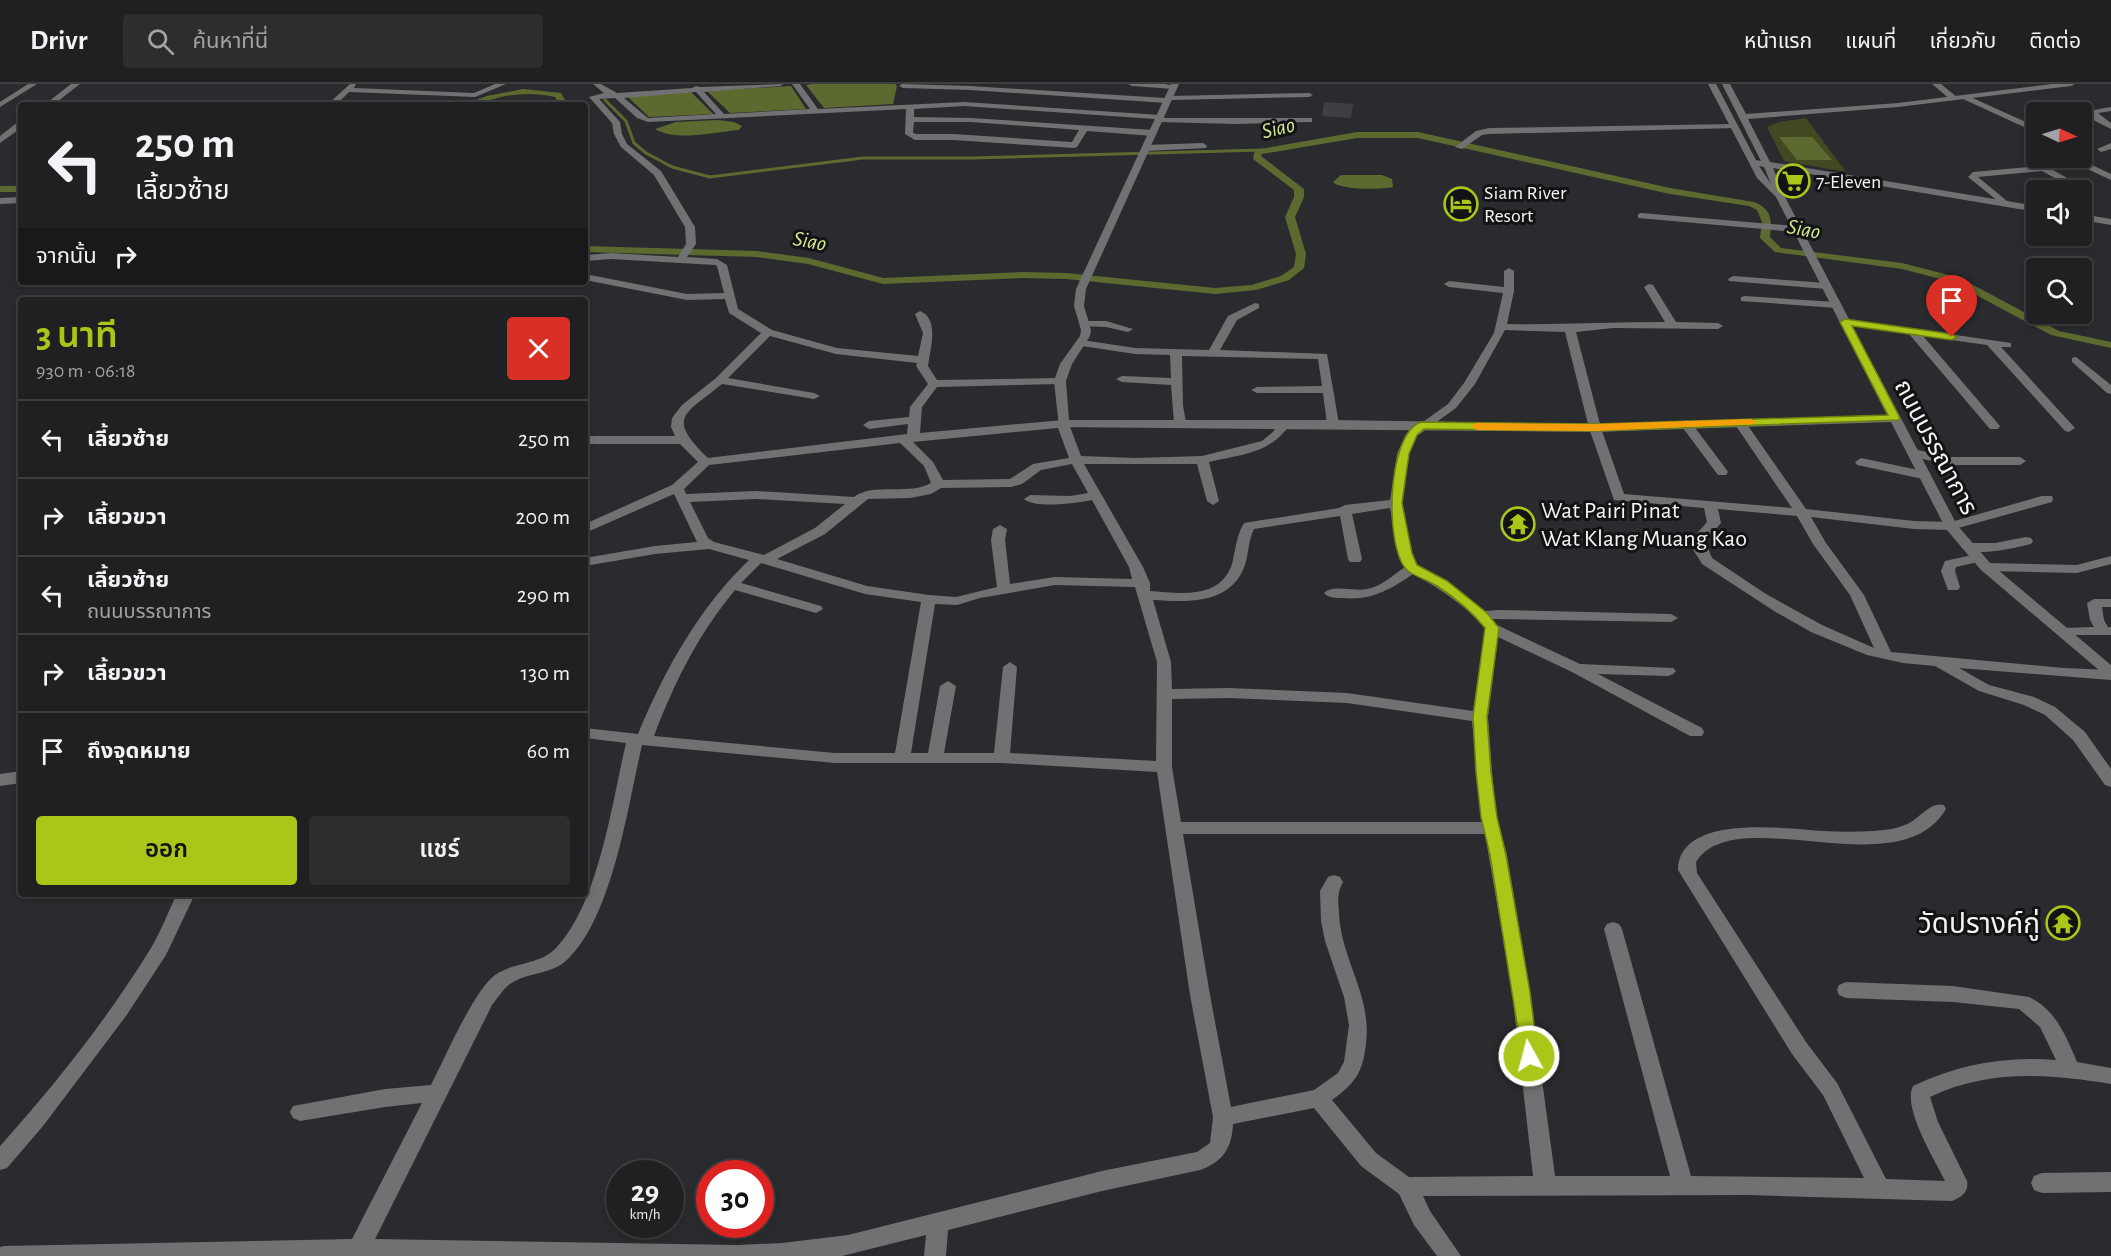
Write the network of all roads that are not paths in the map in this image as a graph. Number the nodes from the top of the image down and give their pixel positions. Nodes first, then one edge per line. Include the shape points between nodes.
1 (33, 84) edge
2 (76, 84) edge
3 (354, 84) edge
4 (502, 84) edge
5 (597, 84) edge
6 (780, 84) edge
7 (796, 84) edge
8 (1132, 84) edge
9 (1936, 84) edge
10 (2071, 84) edge
11 (902, 85) edge
12 (1174, 85) edge
13 (1713, 85) edge
14 (939, 86) junction
15 (696, 88) junction
16 (1729, 89) edge
17 (346, 90) junction
18 (1309, 95) dead end
19 (606, 96) junction
20 (1966, 97) junction
21 (1954, 98) junction
22 (1168, 99) junction
23 (52, 102) edge
24 (334, 102) edge
25 (0, 105) edge
26 (935, 105) junction
27 (909, 106) junction
28 (899, 107) junction
29 (2111, 109) edge
30 (815, 111) junction
31 (1798, 114) junction
32 (722, 116) junction
33 (1728, 116) junction
34 (1743, 117) junction
35 (1160, 118) junction
36 (910, 119) junction
37 (1309, 120) dead end
38 (2026, 125) edge
39 (18, 126) edge
40 (1733, 126) junction
41 (2111, 127) edge
42 (1085, 128) junction
43 (1751, 132) junction
44 (1153, 133) junction
45 (0, 140) edge
46 (1203, 146) dead end
47 (2111, 146) edge
48 (1460, 147) dead end
49 (2101, 149) dead end
50 (1145, 152) junction
51 (1752, 162) junction
52 (1766, 162) junction
53 (2043, 168) joint
54 (2088, 168) edge
55 (2111, 177) edge
56 (2064, 180) edge
57 (1780, 197) junction
58 (18, 200) edge
59 (0, 201) edge
60 (2004, 203) junction
61 (2026, 207) edge
62 (1641, 216) dead end
63 (2092, 219) edge
64 (2111, 222) edge
65 (1796, 229) junction
66 (588, 258) edge
67 (682, 258) junction
68 (1509, 271) dead end
69 (588, 278) edge
70 (1733, 279) dead end
71 (1449, 284) dead end
72 (1649, 286) dead end
73 (1826, 286) junction
74 (1509, 291) junction
75 (730, 296) junction
76 (1745, 298) dead end
77 (1836, 305) junction
78 (1255, 306) dead end
79 (920, 314) dead end
80 (1845, 322) junction
81 (1084, 324) junction
82 (1672, 326) junction
83 (1719, 326) dead end
84 (1501, 327) junction
85 (1128, 329) dead end
86 (1570, 329) junction
87 (768, 332) junction
88 (1913, 332) junction
89 (1082, 343) junction
90 (1991, 343) junction
91 (2007, 345) dead end
92 (1213, 352) junction
93 (1176, 353) junction
94 (922, 360) junction
95 (2076, 360) dead end
96 (1122, 379) dead end
97 (720, 380) junction
98 (1060, 381) junction
99 (1176, 382) junction
100 (934, 384) junction
101 (1328, 389) junction
102 (1257, 390) dead end
103 (2111, 391) edge
104 (814, 396) dead end
105 (1894, 418) junction
106 (914, 420) junction
107 (1179, 423) junction
108 (1285, 423) junction
109 (1740, 423) junction
110 (1063, 424) junction
111 (1333, 424) junction
112 (1686, 424) junction
113 (869, 425) dead end
114 (1421, 426) junction
115 (1994, 426) dead end
116 (1595, 428) junction
117 (2069, 428) dead end
118 (908, 439) junction
119 (683, 440) junction
120 (588, 441) edge
121 (1912, 453) junction
122 (1076, 460) junction
123 (1202, 460) junction
124 (2020, 461) dead end
125 (705, 462) junction
126 (1861, 462) dead end
127 (1722, 472) dead end
128 (1923, 475) junction
129 (938, 484) junction
130 (680, 493) junction
131 (1095, 495) junction
132 (1030, 499) dead end
133 (2047, 499) dead end
134 (856, 501) junction
135 (1214, 501) dead end
136 (1396, 503) junction
137 (1710, 505) junction
138 (1345, 509) junction
139 (1802, 513) junction
140 (1951, 526) junction
141 (588, 528) edge
142 (1000, 529) dead end
143 (2026, 542) dead end
144 (709, 545) junction
145 (1977, 557) junction
146 (763, 559) junction
147 (1355, 559) dead end
148 (2111, 560) edge
149 (588, 561) edge
150 (1412, 568) junction
151 (731, 584) junction
152 (1953, 587) dead end
153 (1144, 589) junction
154 (1004, 590) junction
155 (1331, 593) dead end
156 (929, 599) junction
157 (2111, 603) edge
158 (816, 609) dead end
159 (1671, 618) dead end
160 (1487, 622) junction
161 (2107, 631) edge
162 (2064, 632) junction
163 (1885, 655) junction
164 (1936, 661) junction
165 (1010, 667) dead end
166 (1577, 669) junction
167 (1668, 671) dead end
168 (2111, 674) edge
169 (948, 686) dead end
170 (1165, 694) junction
171 (1480, 717) junction
172 (1696, 732) dead end
173 (588, 733) edge
174 (640, 739) junction
175 (902, 758) junction
176 (1002, 758) junction
177 (935, 759) junction
178 (1164, 767) junction
179 (18, 777) edge
180 (0, 780) edge
181 (2111, 781) edge
182 (1938, 809) dead end
183 (1173, 828) junction
184 (1491, 828) junction
185 (1334, 882) dead end
186 (185, 897) edge
187 (1613, 929) dead end
188 (1846, 990) dead end
189 (2070, 1069) junction
190 (2111, 1077) edge
191 (439, 1093) junction
192 (1319, 1098) junction
193 (300, 1112) dead end
194 (1223, 1117) junction
195 (0, 1161) edge
196 (2111, 1182) edge
197 (2042, 1183) dead end
198 (1545, 1184) junction
199 (1683, 1184) junction
200 (1407, 1187) junction
201 (1879, 1187) junction
202 (938, 1222) junction
203 (358, 1249) junction
204 (823, 1252) edge
205 (539, 1254) edge
206 (6, 1256) edge
207 (935, 1256) edge
208 (1450, 1256) edge

1 - 25 street
2 - 23 street
3 - 17 street
4 - 17 street via 475,95
5 - 19 street
6 - 15 street
7 - 30 street
8 - 12 street
9 - 21 street
10 - 20 street
11 - 14 street
11 - 28 street
12 - 22 street
13 - 16 street
13 - 33 street, ถนนบรรณาการ
14 - 22 street
14 - 26 street
15 - 19 street
15 - 32 street
16 - 31 street via 1746,107
16 - 34 street, ถนนบรรณาการ
17 - 24 street
18 - 22 street
19 - 32 street via 625,102 644,119
19 - 67 street via 593,97 616,122 624,145 658,173 690,227 691,244
20 - 21 street
20 - 38 street
21 - 31 street
22 - 35 street
26 - 27 street
26 - 35 street via 1006,106
27 - 28 street
27 - 36 street
28 - 30 street
29 - 41 street via 2092,111
30 - 32 street
31 - 34 street
31 - 43 street via 1762,122
33 - 34 street
33 - 40 street, ถนนบรรณาการ
34 - 43 street, ถนนบรรณาการ
35 - 37 street
35 - 44 street
36 - 42 street
36 - 42 street via 912,137 1068,145 1076,144
39 - 45 street
40 - 48 street via 1489,131 1479,133
40 - 51 street, ถนนบรรณาการ
42 - 44 street
43 - 52 street, ถนนบรรณาการ
44 - 50 street
46 - 50 street
47 - 49 street
50 - 81 street via 1081,289 1079,306
51 - 52 street
51 - 57 street, ถนนบรรณาการ
52 - 57 street, ถนนบรรณาการ
52 - 60 street
53 - 56 street
53 - 60 street via 1972,177
54 - 55 street
57 - 65 street, ถนนบรรณาการ
58 - 59 street
60 - 61 street
62 - 65 street
63 - 64 street
65 - 73 street, ถนนบรรณาการ
66 - 67 street
67 - 75 street via 722,265
68 - 74 street
69 - 75 street via 680,296
70 - 73 street
71 - 74 street
72 - 82 street
73 - 77 street, ถนนบรรณาการ
74 - 84 street
75 - 87 street via 733,311
76 - 77 street
77 - 80 street, ถนนบรรณาการ
78 - 92 street via 1232,318
79 - 94 street via 928,333
80 - 88 street
80 - 105 street, ถนนบรรณาการ
81 - 85 street
81 - 89 street
82 - 83 street
82 - 86 street
84 - 86 street
84 - 114 street via 1452,406
86 - 116 street
87 - 94 street via 836,351
87 - 97 street
88 - 90 street
88 - 115 street
89 - 93 street
89 - 98 street via 1066,364
90 - 91 street
90 - 117 street
92 - 93 street
92 - 101 street via 1323,356
93 - 99 street
94 - 100 street
95 - 103 street
96 - 99 street
97 - 104 street
97 - 119 street via 681,412 677,427
98 - 100 street
98 - 110 street
99 - 107 street
100 - 106 street via 916,407
101 - 102 street
101 - 111 street
105 - 109 street
105 - 121 street, ถนนบรรณาการ
106 - 113 street
106 - 118 street
107 - 108 street
107 - 110 street
108 - 111 street
108 - 123 street via 1266,444
109 - 112 street
109 - 139 street
110 - 118 street
110 - 122 street
111 - 114 street
112 - 116 street
112 - 127 street
114 - 116 street
114 - 136 street via 1412,434 1403,454
116 - 137 street via 1619,497
118 - 125 street
118 - 129 street via 929,462
119 - 120 street
119 - 125 street
121 - 124 street via 1950,461
121 - 128 street, ถนนบรรณาการ
122 - 123 street
122 - 129 street via 1037,466 1011,483
122 - 131 street
123 - 135 street
125 - 130 street
126 - 128 street
128 - 140 street, ถนนบรรณาการ
129 - 134 street via 920,493 878,493
130 - 134 street
130 - 141 street
130 - 144 street via 702,540
131 - 132 street via 1070,500
131 - 153 street via 1137,567
133 - 140 street
134 - 146 street via 820,531
136 - 138 street
136 - 150 street via 1405,553
137 - 139 street
137 - 163 street via 1714,523 1698,540 1707,561 1802,623
138 - 147 street
138 - 153 street via 1249,526 1242,538 1233,578 1216,592 1188,597
139 - 140 street
139 - 163 street via 1857,595
140 - 145 street, ถนนบรรณาการ
142 - 154 street
143 - 145 street via 1995,547
144 - 146 street
144 - 149 street
145 - 148 street via 2077,568
145 - 152 street via 1950,564
145 - 162 street, ถนนบรรณาการ
146 - 151 street
146 - 156 street via 865,590
150 - 155 street via 1377,593
150 - 160 street via 1443,584
151 - 158 street
151 - 174 street via 667,685
153 - 154 street via 1055,581
153 - 170 street via 1164,662
154 - 156 street via 957,601
156 - 175 street
157 - 161 street via 2094,603 2097,620
159 - 160 street via 1500,614
160 - 166 street
160 - 171 street
161 - 162 street
162 - 168 street, ถนนบรรณาการ
163 - 164 street
164 - 168 street
164 - 181 street via 1984,688 2050,711 2079,736
165 - 176 street
166 - 167 street
166 - 172 street
169 - 177 street
170 - 171 street via 1347,698
170 - 178 street
171 - 184 street
173 - 174 street
174 - 175 street via 779,754
174 - 191 street via 588,914 574,941 560,956 497,984 485,1000
175 - 177 street
176 - 177 street
176 - 178 street
178 - 183 street
179 - 180 street
182 - 201 street via 1914,829 1894,834 1817,836 1745,832 1722,836 1699,847 1687,864 1687,870 1799,1048 1830,1089
183 - 184 street
183 - 194 street
184 - 198 street via 1521,992
185 - 192 street via 1329,891 1330,921 1359,1025 1354,1063 1345,1079
186 - 195 street via 159,950 119,1011
187 - 199 street
188 - 189 street via 1953,994 2032,1005 2054,1032
189 - 190 street
189 - 201 street via 1997,1066 1949,1078 1920,1092 1925,1117 1957,1187 1952,1191
191 - 193 street
191 - 203 street
192 - 194 street
192 - 200 street via 1372,1165
194 - 202 street via 1220,1148 1200,1161
196 - 197 street
198 - 199 street
198 - 200 street
199 - 201 street
200 - 208 street via 1422,1218
202 - 204 street
202 - 207 street
203 - 205 street
203 - 206 street
204 - 205 street

